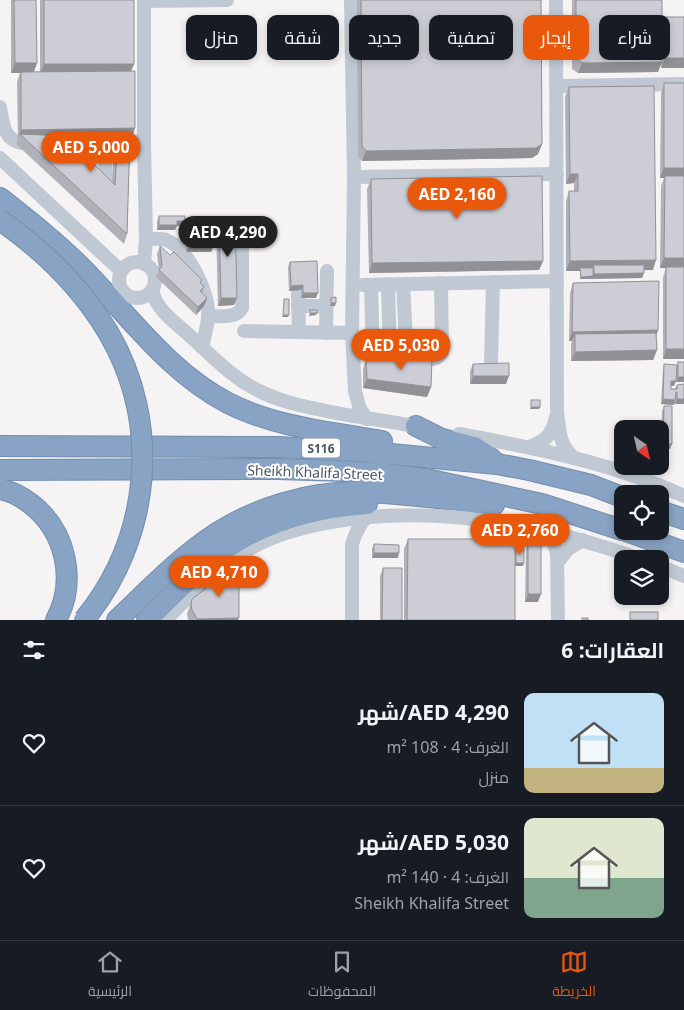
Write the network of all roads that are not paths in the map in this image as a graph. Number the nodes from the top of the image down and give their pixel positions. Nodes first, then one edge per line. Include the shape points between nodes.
1 (144, 0) edge
2 (227, 0) edge
3 (351, 0) edge
4 (556, 0) edge
5 (684, 84) edge
6 (557, 86) junction
7 (0, 107) edge
8 (144, 142) junction
9 (104, 143) junction
10 (0, 158) edge
11 (557, 174) junction
12 (354, 177) junction
13 (106, 182) edge
14 (0, 198) edge
15 (0, 220) edge
16 (242, 226) dead end
17 (146, 239) junction
18 (144, 264) junction
19 (121, 271) junction
20 (327, 271) dead end
21 (557, 281) junction
22 (493, 282) junction
23 (441, 283) junction
24 (352, 284) junction
25 (371, 284) junction
26 (388, 284) junction
27 (403, 284) junction
28 (152, 290) junction
29 (326, 306) junction
30 (208, 316) junction
31 (244, 331) dead end
32 (299, 332) junction
33 (326, 333) junction
34 (352, 333) junction
35 (202, 346) junction
36 (390, 360) junction
37 (406, 360) junction
38 (491, 362) edge
39 (355, 391) junction
40 (557, 411) junction
41 (334, 412) junction
42 (367, 419) junction
43 (416, 426) junction
44 (7, 446) edge
45 (529, 447) junction
46 (425, 457) junction
47 (574, 458) junction
48 (497, 464) junction
49 (7, 470) edge
50 (0, 489) edge
51 (614, 494) edge
52 (684, 496) edge
53 (434, 497) junction
54 (542, 504) junction
55 (669, 513) edge
56 (366, 517) junction
57 (684, 519) edge
58 (335, 521) junction
59 (614, 528) edge
60 (546, 531) junction
61 (582, 540) junction
62 (650, 540) edge
63 (352, 544) junction
64 (614, 550) edge
65 (684, 552) edge
66 (558, 562) junction
67 (669, 570) edge
68 (684, 576) edge
69 (171, 618) edge
70 (56, 620) edge
71 (84, 620) edge
72 (117, 620) edge
73 (147, 620) edge
74 (352, 620) edge
75 (558, 620) edge

1 - 2 street
1 - 8 street
3 - 12 street
4 - 6 street
5 - 6 street
6 - 11 street
7 - 9 street via 4,130 17,142
8 - 9 street
8 - 17 street
9 - 13 street
10 - 19 street
11 - 12 street
11 - 21 street
12 - 24 street
14 - 46 highway via 80,266 182,373 204,390 255,415 286,424 407,446
15 - 71 highway, bridge via 43,254 89,304 117,349 136,404 142,463 134,521 113,576
16 - 30 street via 242,308 234,315
17 - 18 street
17 - 30 street via 166,240 184,255 196,271 205,292
18 - 19 street via 127,264
18 - 28 street via 154,275
19 - 28 street via 119,287 127,296 143,298
20 - 29 street
21 - 22 street
21 - 40 street
22 - 23 street
22 - 38 street
23 - 27 street
23 - 37 street via 441,355 436,359
24 - 25 street
24 - 34 street
25 - 26 street
25 - 36 street via 373,355 377,360
26 - 27 street
26 - 36 street
27 - 37 street
28 - 35 street via 160,307
29 - 32 street via 298,300
29 - 33 street
30 - 35 street
31 - 32 street
32 - 33 street
33 - 34 street
34 - 39 street
35 - 41 street via 230,373 263,393 300,406
36 - 37 street
39 - 41 street
39 - 42 street
40 - 45 street via 550,435
40 - 47 street via 561,440
41 - 42 street
42 - 43 street
43 - 45 street
43 - 48 highway via 442,439 474,447
44 - 46 highway, Sheikh Khalifa Street / S116 via 312,448
45 - 47 street
46 - 48 highway, Sheikh Khalifa Street / S116
47 - 52 street via 616,469
48 - 51 highway, Sheikh Khalifa Street / S116 via 560,477
49 - 54 highway, Sheikh Khalifa Street / S116 via 276,468 379,473 431,480
50 - 70 highway via 23,498 38,510 59,540 67,576 66,594
53 - 54 highway via 508,507
53 - 72 highway via 332,493 290,501 257,512 200,545
53 - 73 highway via 351,505 277,522 238,541 208,562
54 - 59 highway, Sheikh Khalifa Street / S116
55 - 57 highway
56 - 58 street
56 - 60 street via 447,516
56 - 63 street
58 - 63 street
58 - 69 street via 277,536 245,552 210,578
60 - 61 street
60 - 66 street
61 - 64 street
61 - 66 street via 568,549
62 - 65 highway, Sheikh Khalifa Street / S116
63 - 74 street
66 - 75 street
67 - 68 street

